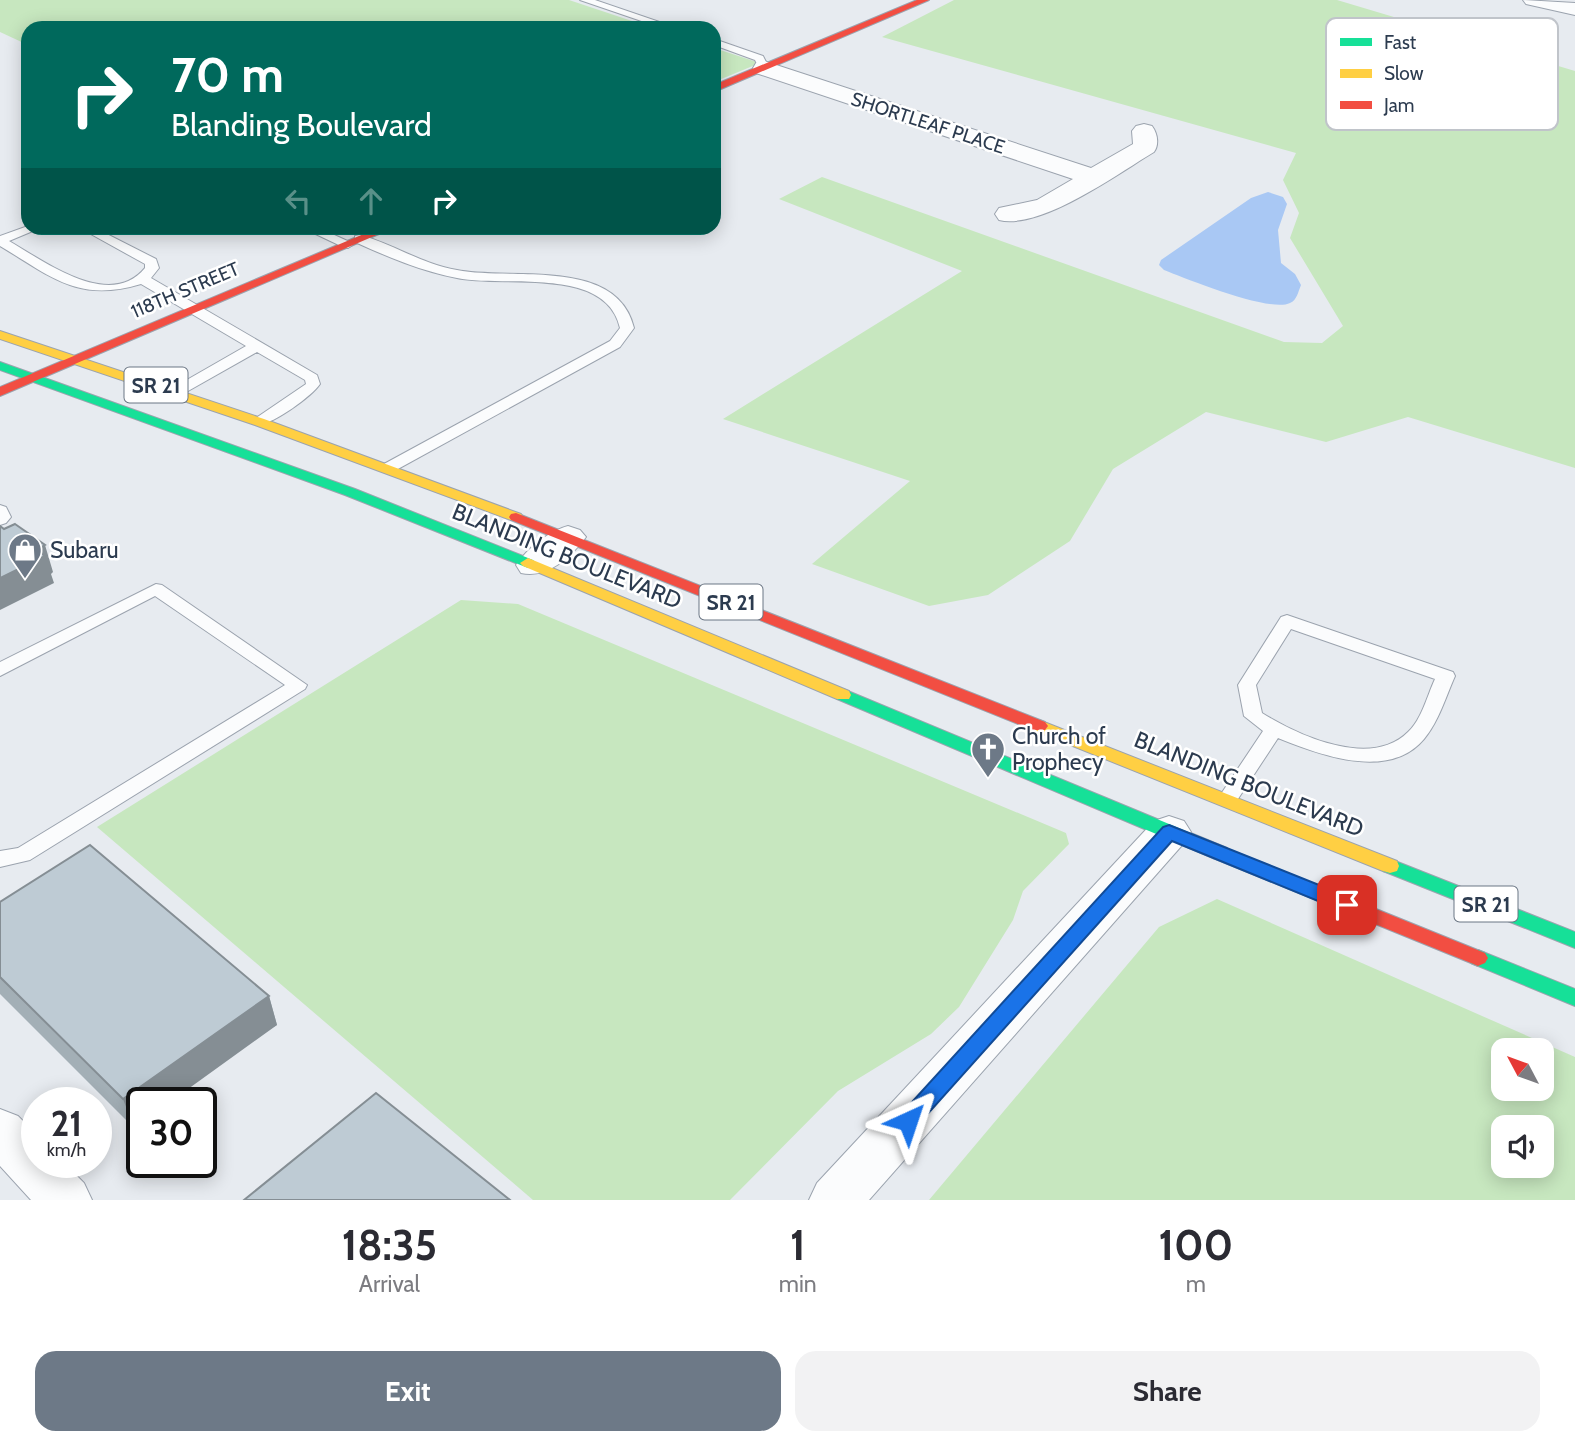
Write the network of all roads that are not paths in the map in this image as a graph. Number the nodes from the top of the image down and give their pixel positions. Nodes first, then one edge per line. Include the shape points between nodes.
1 (585, 0) edge
2 (925, 0) edge
3 (1533, 0) edge
4 (1575, 9) edge
5 (651, 21) edge
6 (721, 44) edge
7 (764, 68) junction
8 (721, 86) edge
9 (1144, 131) dead end
10 (1093, 177) junction
11 (1008, 214) dead end
12 (21, 233) edge
13 (99, 235) edge
14 (333, 235) edge
15 (369, 235) edge
16 (0, 241) edge
17 (354, 241) junction
18 (142, 279) junction
19 (194, 309) junction
20 (0, 335) edge
21 (256, 346) junction
22 (78, 359) junction
23 (0, 366) edge
24 (36, 377) junction
25 (0, 392) edge
26 (177, 392) junction
27 (261, 421) junction
28 (390, 467) junction
29 (0, 510) edge
30 (0, 520) edge
31 (568, 537) junction
32 (534, 565) junction
33 (0, 670) edge
34 (1274, 729) junction
35 (1018, 768) junction
36 (1119, 792) dead end
37 (1227, 800) junction
38 (1186, 822) junction
39 (1277, 839) dead end
40 (1, 857) edge
41 (1397, 868) junction
42 (1575, 940) edge
43 (1575, 998) edge
44 (0, 1131) edge
45 (65, 1200) edge
46 (836, 1200) edge

1 - 5 lane
2 - 7 main road
3 - 4 street
6 - 7 lane via 759,58
7 - 8 main road
7 - 10 street, SHORTLEAF PLACE
9 - 10 street via 1145,147
10 - 11 street via 1045,206
12 - 16 lane
13 - 18 lane via 151,262 152,268
14 - 17 lane
15 - 17 main road, 118TH STREET
16 - 18 lane via 88,286 106,288
17 - 19 main road, 118TH STREET
17 - 28 lane via 439,271 474,278 546,276 581,283 624,312 628,327 615,344
18 - 19 lane
19 - 21 lane
19 - 22 main road, 118TH STREET
20 - 22 main road, BLANDING BOULEVARD / SR 21
21 - 26 lane
21 - 27 lane via 312,378 313,384
22 - 24 main road, 118TH STREET
22 - 26 main road, BLANDING BOULEVARD / SR 21
23 - 24 main road, BLANDING BOULEVARD / SR 21
24 - 25 main road, 118TH STREET
24 - 32 main road, BLANDING BOULEVARD / SR 21
26 - 27 main road, BLANDING BOULEVARD / SR 21
27 - 28 main road, BLANDING BOULEVARD / SR 21
28 - 31 main road, BLANDING BOULEVARD / SR 21
29 - 30 lane
31 - 32 street
31 - 37 main road, BLANDING BOULEVARD / SR 21
32 - 35 main road, BLANDING BOULEVARD / SR 21
33 - 40 lane via 156,589 298,685 23,855
34 - 34 lane via 1323,748 1362,755 1385,752 1417,734 1446,676 1287,621 1247,685 1253,716
34 - 37 lane
35 - 36 main road
35 - 38 main road, BLANDING BOULEVARD / SR 21
37 - 38 main road
37 - 41 main road, BLANDING BOULEVARD / SR 21
38 - 43 main road, BLANDING BOULEVARD / SR 21
38 - 46 street
39 - 41 main road
41 - 42 main road, BLANDING BOULEVARD / SR 21
44 - 45 street

